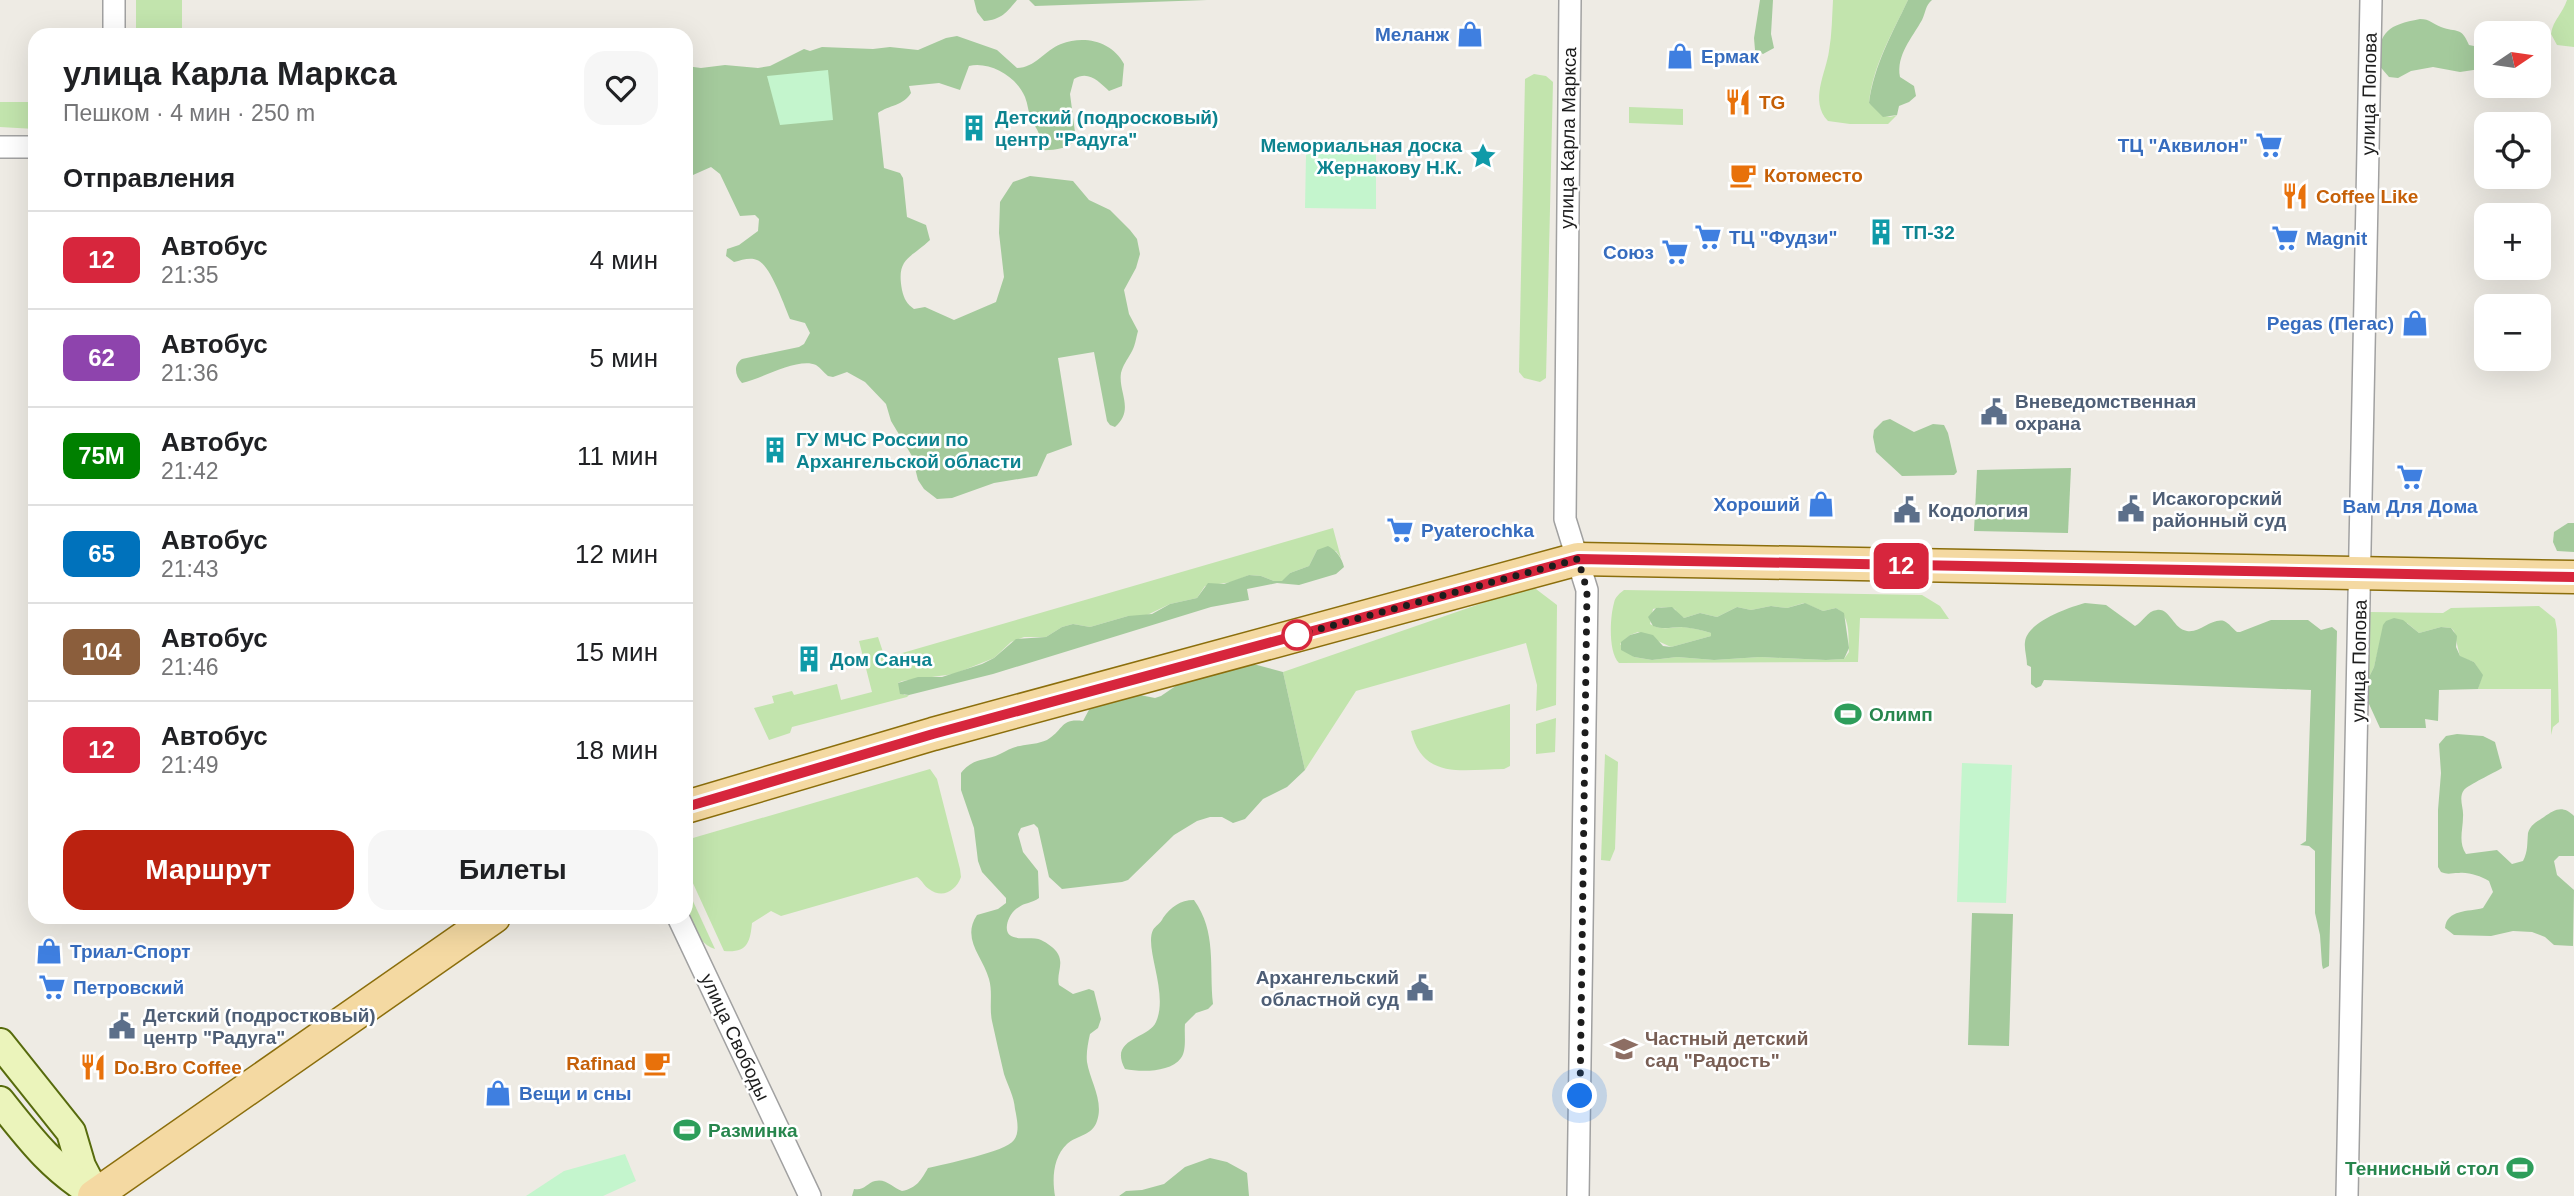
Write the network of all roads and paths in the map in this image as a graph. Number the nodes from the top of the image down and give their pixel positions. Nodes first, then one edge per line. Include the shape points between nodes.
1 (114, 0) edge
2 (1570, 0) edge
3 (2371, 0) edge
4 (114, 28) edge
5 (0, 146) edge
6 (28, 147) edge
7 (1578, 559) junction
8 (2360, 574) junction
9 (2574, 577) edge
10 (693, 805) edge
11 (484, 924) edge
12 (681, 924) edge
13 (0, 1043) edge
14 (0, 1101) edge
15 (96, 1196) edge
16 (810, 1196) edge
17 (1578, 1196) edge
18 (2347, 1196) edge

1 - 4 street
2 - 7 street, улица Карла Маркса via 1565,519
3 - 8 street, улица Попова
5 - 6 street
7 - 8 main road
7 - 10 main road via 933,734
7 - 17 street, улица Карла Маркса via 1587,590
8 - 9 main road
8 - 18 street, улица Попова
11 - 15 main road
12 - 16 street, улица Свободы
13 - 15 main road via 71,1132 80,1166
14 - 15 main road via 43,1155

